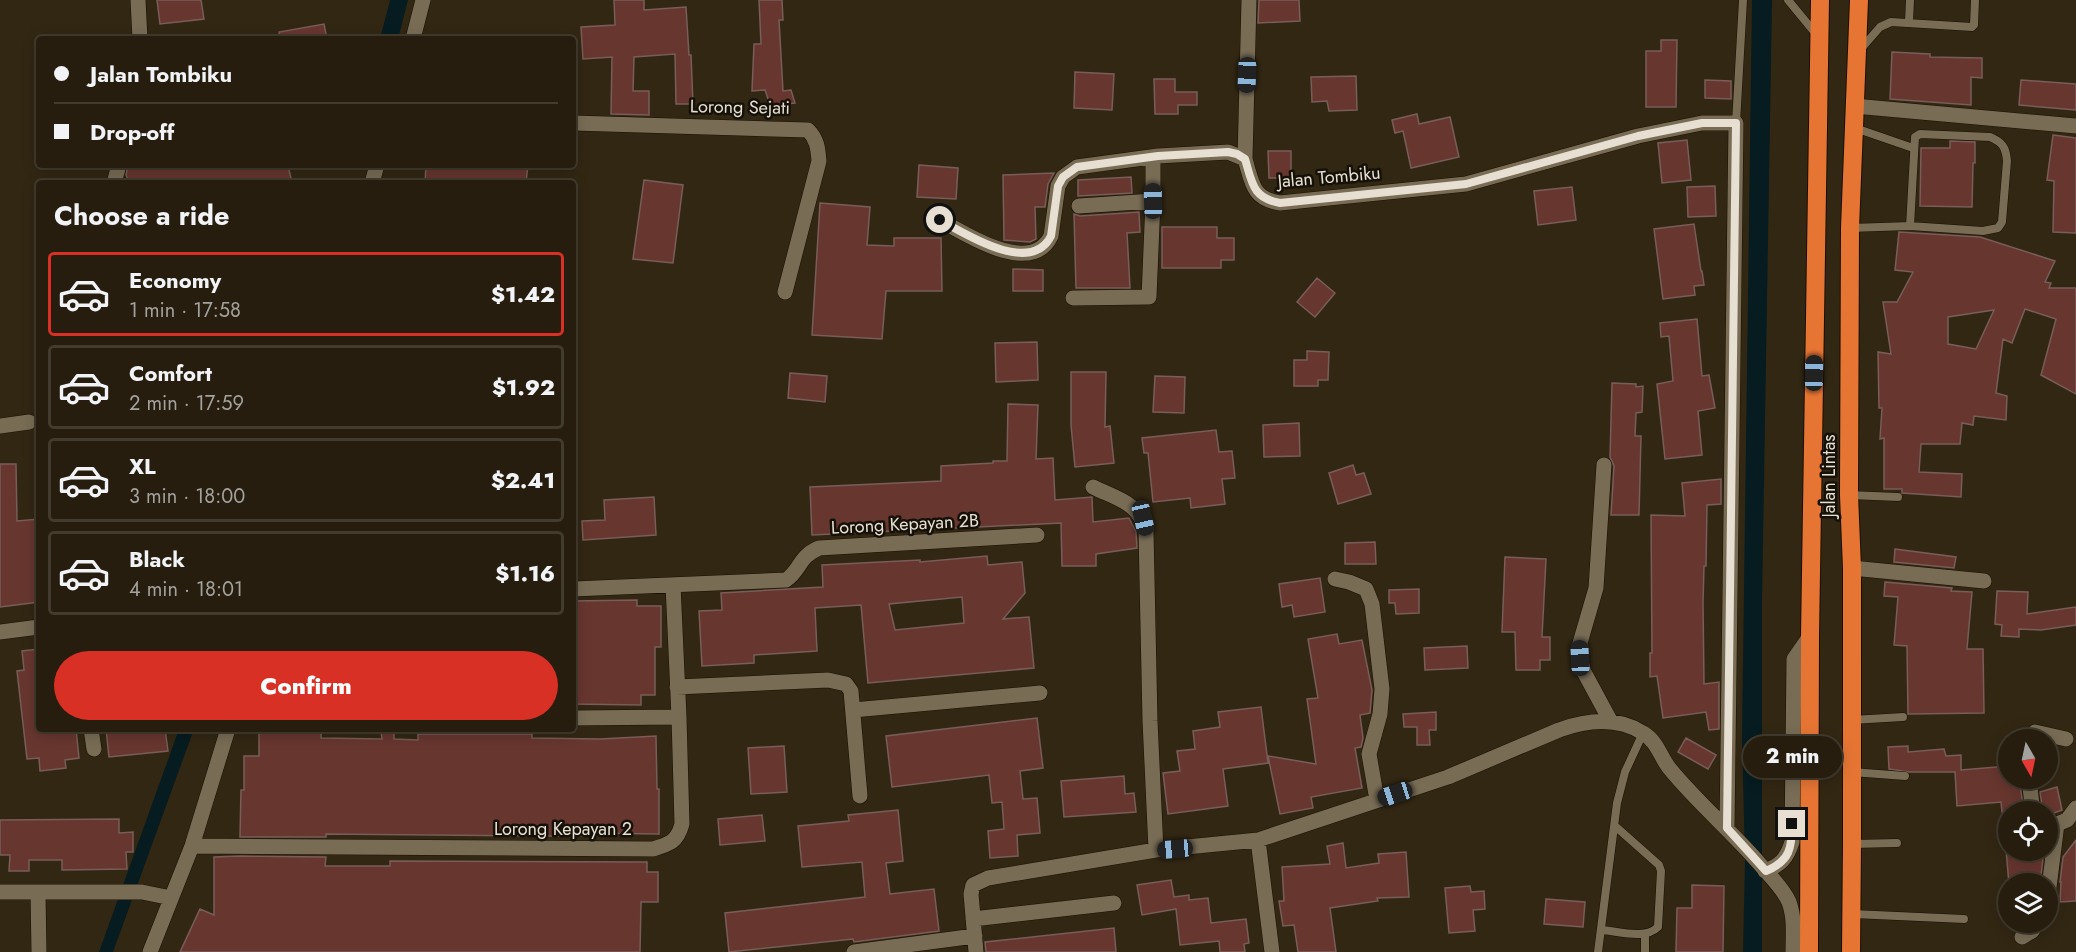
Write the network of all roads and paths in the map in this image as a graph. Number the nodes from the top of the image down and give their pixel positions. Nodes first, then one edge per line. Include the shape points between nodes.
1 (138, 0) edge
2 (423, 0) edge
3 (1249, 0) edge
4 (1743, 0) edge
5 (1788, 0) edge
6 (1820, 0) edge
7 (1859, 0) edge
8 (1910, 0) edge
9 (1975, 0) edge
10 (1909, 22) junction
11 (140, 36) edge
12 (414, 36) edge
13 (1819, 38) junction
14 (1856, 55) junction
15 (1854, 106) junction
16 (576, 123) edge
17 (1736, 123) junction
18 (2076, 126) edge
19 (1853, 127) junction
20 (1913, 148) junction
21 (1153, 157) junction
22 (1245, 159) junction
23 (1153, 201) junction
24 (1079, 206) dead end
25 (940, 220) dead end
26 (1910, 226) junction
27 (1850, 228) junction
28 (785, 292) dead end
29 (1073, 298) dead end
30 (29, 422) dead end
31 (0, 426) edge
32 (1604, 465) dead end
33 (1093, 487) dead end
34 (1849, 495) junction
35 (1898, 497) dead end
36 (1037, 535) dead end
37 (1852, 568) junction
38 (1335, 579) dead end
39 (1984, 581) dead end
40 (673, 585) junction
41 (576, 589) edge
42 (36, 627) edge
43 (0, 632) edge
44 (1810, 636) junction
45 (677, 687) junction
46 (1040, 693) dead end
47 (853, 710) junction
48 (576, 717) edge
49 (679, 717) junction
50 (1903, 717) dead end
51 (1852, 720) junction
52 (1611, 722) junction
53 (91, 732) edge
54 (227, 732) edge
55 (1643, 733) junction
56 (2058, 737) edge
57 (2066, 739) dead end
58 (94, 749) dead end
59 (1852, 772) junction
60 (1905, 776) dead end
61 (860, 796) dead end
62 (1377, 800) junction
63 (2076, 808) edge
64 (2058, 822) edge
65 (1615, 826) junction
66 (1727, 828) junction
67 (1258, 840) junction
68 (1897, 843) dead end
69 (1852, 844) junction
70 (192, 846) junction
71 (1156, 850) junction
72 (1766, 871) junction
73 (0, 892) edge
74 (38, 893) junction
75 (171, 898) junction
76 (1114, 903) dead end
77 (1851, 914) junction
78 (973, 919) junction
79 (1964, 919) dead end
80 (1601, 930) junction
81 (2029, 933) edge
82 (1645, 934) junction
83 (975, 936) junction
84 (2022, 937) dead end
85 (39, 952) edge
86 (150, 952) edge
87 (854, 952) edge
88 (976, 952) edge
89 (1272, 952) edge
90 (1598, 952) edge
91 (1645, 952) edge
92 (1792, 952) edge
93 (1809, 952) edge
94 (1851, 952) edge

1 - 11 street
2 - 12 street
3 - 22 street, Jalan Tombiku
4 - 17 lane
5 - 13 lane
6 - 13 highway, Jalan Lintas
7 - 14 highway, Jalan Lintas
8 - 10 lane
9 - 10 lane via 1972,27
10 - 14 lane via 1891,22 1880,27
13 - 44 highway, Jalan Lintas
14 - 15 highway, Jalan Lintas
15 - 18 street
15 - 19 highway, Jalan Lintas
16 - 28 street, Lorong Sejati via 808,130 814,136 819,160
17 - 22 street, Jalan Tombiku via 1702,123 1638,136 1466,184 1280,203 1258,194
17 - 66 street
19 - 20 lane
19 - 27 highway, Jalan Lintas
20 - 26 lane
20 - 26 lane via 1915,137 1920,134 1990,136 2003,145 2007,161 2002,222 1998,228 1983,231
21 - 22 street via 1228,152
21 - 23 street
21 - 25 street via 1070,171 1058,186 1047,243 1022,255 973,238
23 - 24 street
23 - 29 street via 1149,297
26 - 27 lane
27 - 34 highway, Jalan Lintas
30 - 31 street
32 - 52 street via 1596,588 1580,643 1580,658
33 - 71 street via 1137,510 1146,531
34 - 35 lane
34 - 37 highway, Jalan Lintas
36 - 40 street, Lorong Kepayan 2B via 819,548 804,556 786,580
37 - 39 street
37 - 51 highway, Jalan Lintas
38 - 62 street via 1366,589 1372,604 1382,689 1370,754
40 - 41 street, Lorong Kepayan 2B
40 - 45 street, Lorong Kepayan 2
42 - 43 street
44 - 72 street via 1793,667 1792,842 1781,863
44 - 93 highway, Jalan Lintas
45 - 47 street via 828,680 846,684 851,691
45 - 49 street, Lorong Kepayan 2
46 - 47 street
47 - 61 street
48 - 49 street
49 - 70 street, Lorong Kepayan 2 via 682,824 673,842 653,849
50 - 51 lane
51 - 59 highway, Jalan Lintas
52 - 55 street
52 - 62 street via 1576,724 1475,766
53 - 58 street
54 - 70 street
55 - 65 lane via 1625,772
55 - 66 street via 1653,741 1668,768
56 - 57 street
59 - 60 lane
59 - 69 highway, Jalan Lintas
62 - 67 street
63 - 64 street via 2067,820
65 - 80 lane
65 - 82 lane via 1661,871 1658,927
66 - 72 street
67 - 71 street
67 - 89 street
68 - 69 lane
69 - 77 highway, Jalan Lintas
70 - 75 street
71 - 78 street via 979,881 973,885 971,894
72 - 92 street via 1788,902 1793,924
73 - 74 street
74 - 75 street via 142,892
74 - 85 street
75 - 86 street
76 - 78 street
77 - 79 lane
77 - 94 highway, Jalan Lintas
78 - 83 street
80 - 82 lane
80 - 90 lane
81 - 84 street
82 - 91 lane
83 - 87 street
83 - 88 street

